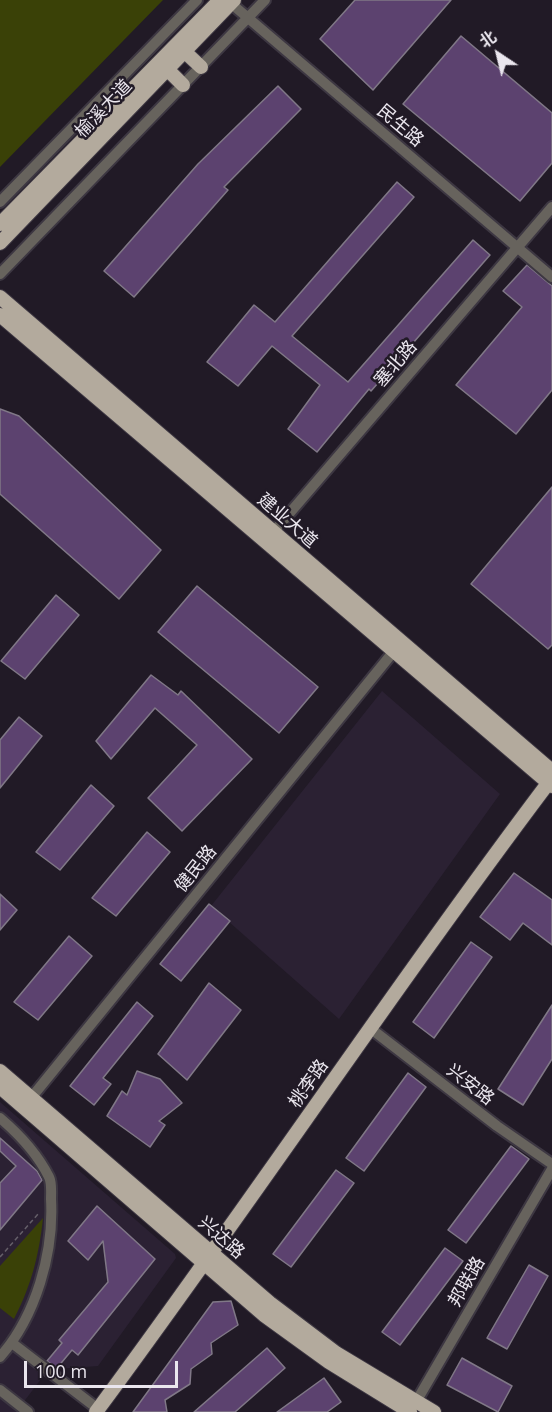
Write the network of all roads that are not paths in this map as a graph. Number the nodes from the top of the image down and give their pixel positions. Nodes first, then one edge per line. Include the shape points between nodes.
1 (197, 0) edge
2 (265, 0) edge
3 (228, 1) edge
4 (248, 18) junction
5 (184, 51) junction
6 (201, 67) junction
7 (167, 69) junction
8 (183, 85) junction
9 (0, 202) edge
10 (552, 207) edge
11 (0, 224) edge
12 (0, 243) edge
13 (518, 248) junction
14 (0, 274) edge
15 (552, 277) edge
16 (0, 297) edge
17 (0, 315) edge
18 (269, 538) junction
19 (394, 651) junction
20 (551, 780) edge
21 (370, 1028) junction
22 (0, 1071) edge
23 (0, 1087) edge
24 (28, 1103) junction
25 (0, 1118) edge
26 (552, 1164) edge
27 (552, 1169) edge
28 (208, 1260) junction
29 (12, 1343) junction
30 (0, 1357) edge
31 (0, 1390) edge
32 (412, 1408) edge
33 (97, 1410) edge
34 (28, 1412) edge
35 (434, 1412) edge

1 - 9 street
2 - 4 street
3 - 4 street, 民生路
3 - 5 main road, 榆溪大道
3 - 11 main road, 榆溪大道
4 - 6 street
4 - 13 street, 民生路
5 - 6 main road
5 - 7 main road, 榆溪大道
6 - 8 street
7 - 8 main road
7 - 12 main road, 榆溪大道
8 - 14 street
10 - 13 street, 塞北路
13 - 15 street, 民生路
13 - 18 street, 塞北路
16 - 18 main road, 建业大道
17 - 18 main road, 建业大道
18 - 19 main road, 建业大道
18 - 20 main road, 建业大道
19 - 20 main road, 建业大道
19 - 24 street, 健民路
20 - 21 main road, 桃李路
21 - 26 street, 兴安路 via 496,1126
21 - 28 main road, 桃李路
22 - 24 main road, 兴达路
23 - 24 main road, 兴达路
24 - 28 main road, 兴达路
25 - 29 street via 26,1141 50,1179 53,1224 39,1288
27 - 32 street, 邦联路
28 - 32 main road, 兴达路 via 264,1315 329,1362
28 - 33 main road, 桃李路
29 - 30 street
29 - 33 street
31 - 34 street
32 - 35 main road, 兴达路

